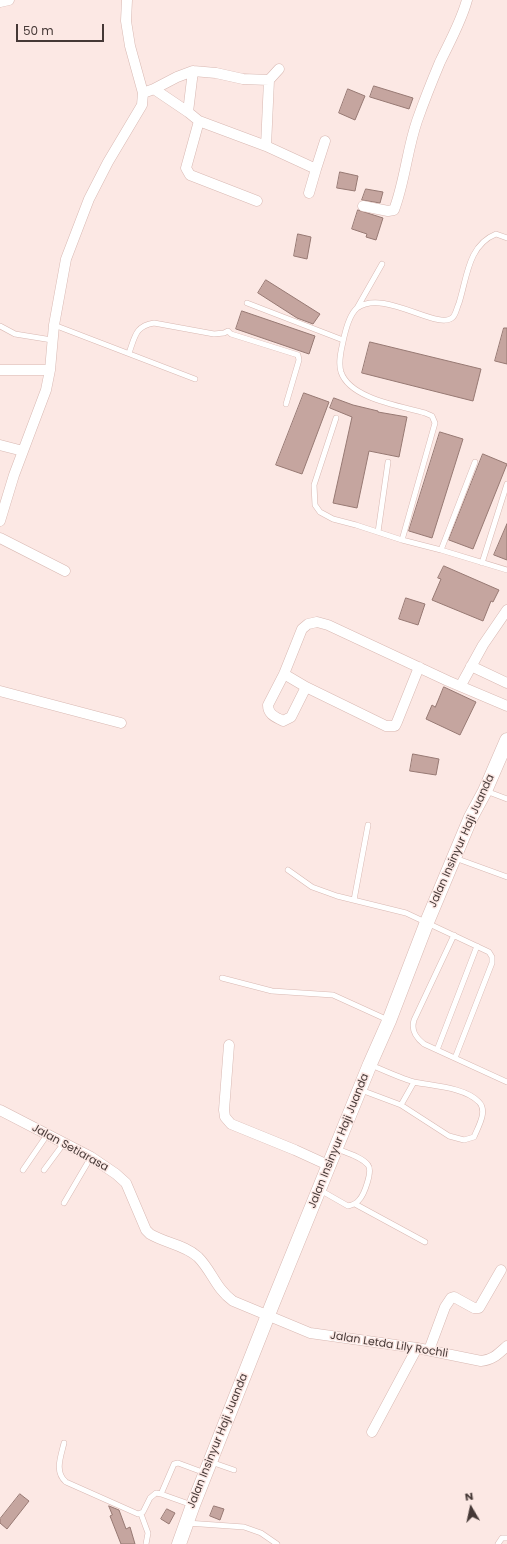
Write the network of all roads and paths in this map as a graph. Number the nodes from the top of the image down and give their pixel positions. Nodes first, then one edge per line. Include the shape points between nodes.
1 (9, 0) edge
2 (127, 0) edge
3 (467, 0) edge
4 (0, 2) edge
5 (279, 69) dead end
6 (193, 71) junction
7 (269, 80) junction
8 (154, 89) junction
9 (143, 93) junction
10 (188, 112) junction
11 (199, 121) junction
12 (325, 141) dead end
13 (266, 146) junction
14 (316, 169) junction
15 (309, 192) dead end
16 (257, 201) dead end
17 (363, 206) dead end
18 (507, 238) edge
19 (382, 264) dead end
20 (247, 304) dead end
21 (357, 308) junction
22 (54, 324) junction
23 (0, 326) edge
24 (52, 340) junction
25 (343, 340) junction
26 (129, 354) junction
27 (0, 370) edge
28 (50, 370) junction
29 (195, 379) dead end
30 (286, 404) dead end
31 (336, 418) dead end
32 (0, 445) edge
33 (23, 451) junction
34 (388, 462) dead end
35 (475, 462) dead end
36 (507, 484) edge
37 (0, 521) edge
38 (378, 532) junction
39 (0, 538) edge
40 (402, 540) junction
41 (441, 550) junction
42 (482, 563) junction
43 (65, 570) dead end
44 (507, 570) edge
45 (507, 610) edge
46 (470, 666) junction
47 (419, 667) junction
48 (284, 674) junction
49 (507, 683) edge
50 (460, 686) junction
51 (306, 687) junction
52 (0, 691) edge
53 (507, 706) edge
54 (121, 723) dead end
55 (507, 740) edge
56 (485, 791) junction
57 (507, 799) edge
58 (368, 825) dead end
59 (454, 858) junction
60 (288, 870) dead end
61 (507, 877) edge
62 (354, 900) junction
63 (427, 922) junction
64 (454, 935) junction
65 (477, 946) junction
66 (222, 978) dead end
67 (389, 1021) junction
68 (229, 1045) dead end
69 (437, 1050) junction
70 (455, 1058) junction
71 (370, 1064) junction
72 (414, 1082) junction
73 (507, 1082) edge
74 (360, 1090) junction
75 (401, 1105) junction
76 (0, 1110) edge
77 (47, 1135) junction
78 (64, 1143) junction
79 (336, 1149) junction
80 (91, 1157) junction
81 (330, 1166) junction
82 (22, 1170) dead end
83 (44, 1170) dead end
84 (320, 1190) junction
85 (64, 1203) dead end
86 (355, 1204) junction
87 (425, 1242) dead end
88 (501, 1270) dead end
89 (268, 1316) junction
90 (507, 1346) edge
91 (416, 1348) junction
92 (429, 1350) junction
93 (372, 1432) dead end
94 (64, 1443) dead end
95 (208, 1467) junction
96 (234, 1470) dead end
97 (161, 1494) junction
98 (193, 1505) junction
99 (141, 1514) junction
100 (186, 1523) junction
101 (507, 1538) edge
102 (146, 1544) edge
103 (179, 1544) edge
104 (277, 1544) edge
105 (498, 1544) edge

1 - 4 street
2 - 9 street via 126,20 130,46
3 - 17 street via 417,121 394,210
5 - 7 street
6 - 7 street via 243,79
6 - 8 street
6 - 10 street
7 - 13 street
8 - 9 street
8 - 10 street
9 - 22 street via 142,105 89,199 66,259
10 - 11 street
11 - 13 street
11 - 16 street via 187,171
12 - 14 street
13 - 14 street
14 - 15 street
18 - 21 lane via 496,234 483,241 470,262 457,308 453,317 448,320 440,321 383,303
19 - 21 lane
20 - 25 lane
21 - 25 lane
22 - 24 street
22 - 26 lane
23 - 24 lane via 15,334
24 - 28 street
25 - 40 lane via 341,372 349,384 364,395 426,413 434,419
26 - 29 lane
26 - 30 lane via 138,330 148,324 214,334 228,331 298,355 299,360
27 - 28 street
28 - 33 street via 44,397
31 - 38 lane via 314,485 315,505 320,512 333,519
32 - 33 street
33 - 37 street
34 - 38 lane
35 - 41 lane
36 - 42 lane
38 - 40 lane
39 - 43 street
40 - 41 lane
41 - 42 lane
42 - 44 lane
45 - 46 street
46 - 49 street
46 - 50 street
47 - 48 street via 317,622 302,629
47 - 50 street
47 - 51 street via 397,722 391,727
48 - 51 street
48 - 51 street via 268,705 270,714 283,721 288,720
50 - 53 street
52 - 54 street
55 - 56 main road, Jalan Insinyur Haji Juanda
56 - 57 lane
56 - 59 main road, Jalan Insinyur Haji Juanda
58 - 62 lane
59 - 61 lane
59 - 63 main road, Jalan Insinyur Haji Juanda
60 - 62 lane via 312,887
62 - 63 lane via 406,913
63 - 64 lane
63 - 67 main road, Jalan Insinyur Haji Juanda
64 - 65 lane
64 - 69 lane via 412,1027 419,1041
65 - 69 lane
65 - 70 lane via 489,952 492,963
66 - 67 lane via 281,993 333,995
67 - 71 main road, Jalan Insinyur Haji Juanda
68 - 81 street via 224,1110 231,1124
69 - 70 lane
70 - 73 lane
71 - 72 lane
71 - 74 main road, Jalan Insinyur Haji Juanda
72 - 75 lane
72 - 75 lane via 443,1086 480,1102 482,1118 474,1137 464,1140 449,1136
74 - 75 lane
74 - 79 main road, Jalan Insinyur Haji Juanda
76 - 77 street, Jalan Setiarasa
77 - 78 street, Jalan Setiarasa
77 - 82 lane
78 - 80 street, Jalan Setiarasa
78 - 83 lane
79 - 81 main road, Jalan Insinyur Haji Juanda
79 - 86 lane via 362,1160 370,1168 360,1199
80 - 85 lane
80 - 89 street, Jalan Setiarasa via 126,1183 150,1234 190,1251 203,1263 224,1294
81 - 84 main road, Jalan Insinyur Haji Juanda
84 - 86 lane via 348,1206
84 - 89 main road, Jalan Insinyur Haji Juanda
86 - 87 lane
88 - 92 street via 478,1308 454,1297 450,1298
89 - 91 street, Jalan Letda Lily Rochli via 310,1332
89 - 95 main road, Jalan Insinyur Haji Juanda
90 - 92 street, Jalan Letda Lily Rochli via 496,1357 481,1361
91 - 92 street, Jalan Letda Lily Rochli
91 - 93 street
94 - 99 lane via 59,1466 60,1475 66,1482
95 - 96 lane
95 - 97 lane via 174,1464
95 - 98 main road, Jalan Insinyur Haji Juanda
97 - 98 lane
97 - 99 lane via 153,1495
98 - 100 main road, Jalan Insinyur Haji Juanda
99 - 102 lane via 148,1533
100 - 103 main road, Jalan Insinyur Haji Juanda
100 - 104 lane via 244,1527 261,1533
101 - 105 lane via 502,1538

